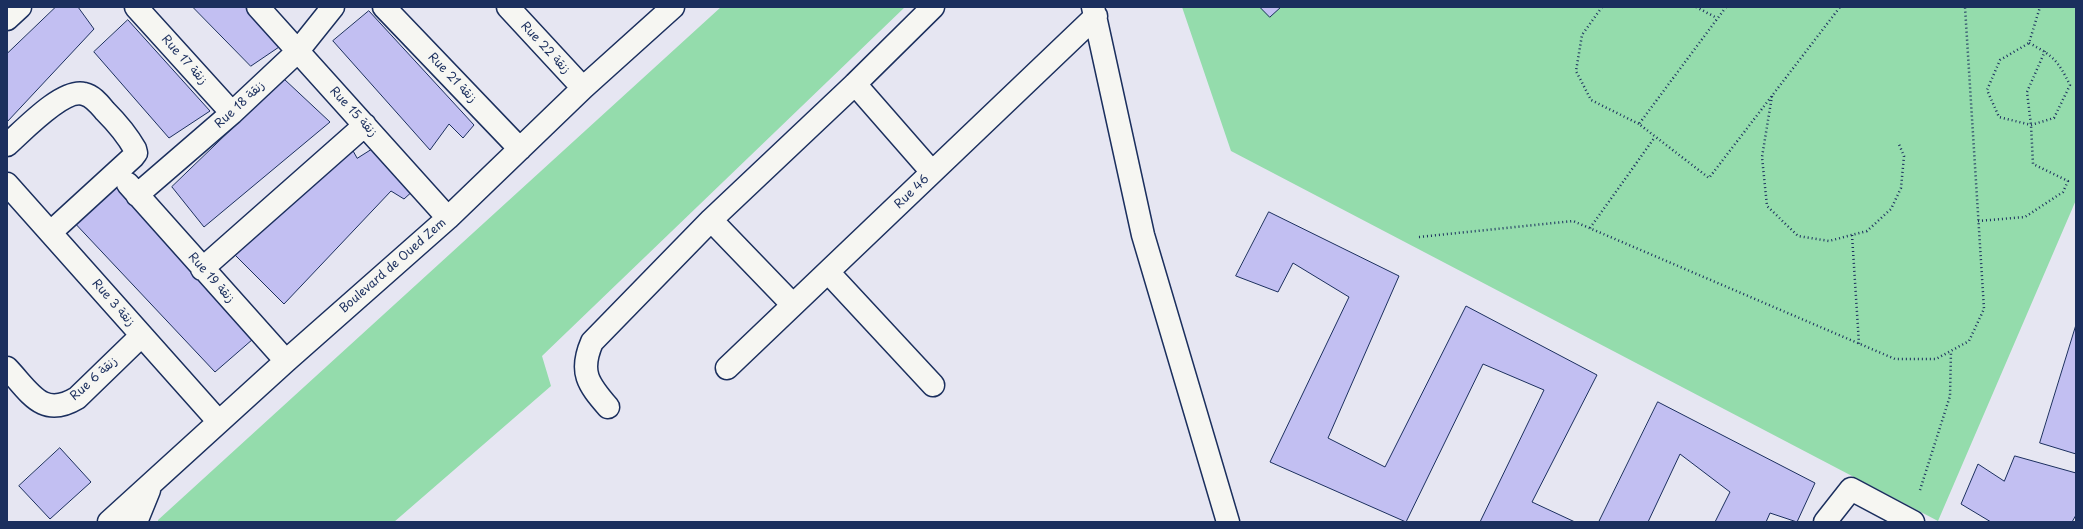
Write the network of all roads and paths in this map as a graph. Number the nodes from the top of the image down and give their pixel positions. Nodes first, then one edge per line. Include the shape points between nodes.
1 (20, 7) edge
2 (136, 7) edge
3 (258, 7) edge
4 (333, 7) edge
5 (384, 7) edge
6 (508, 7) edge
7 (672, 7) edge
8 (933, 7) edge
9 (1602, 7) edge
10 (1696, 7) edge
11 (1726, 7) edge
12 (1840, 7) edge
13 (1965, 7) edge
14 (2040, 7) edge
15 (1094, 12) edge
16 (1717, 18) junction
17 (7, 19) edge
18 (2029, 43) junction
19 (2045, 51) junction
20 (296, 52) junction
21 (855, 84) junction
22 (583, 88) junction
23 (1772, 95) junction
24 (232, 113) junction
25 (1639, 124) junction
26 (365, 125) junction
27 (2031, 125) junction
28 (1655, 137) junction
29 (1898, 142) dead end
30 (7, 145) edge
31 (520, 149) junction
32 (932, 172) junction
33 (117, 173) junction
34 (7, 184) edge
35 (137, 195) junction
36 (448, 218) junction
37 (711, 220) junction
38 (1978, 221) junction
39 (1590, 228) junction
40 (51, 232) junction
41 (1852, 235) junction
42 (1419, 237) dead end
43 (202, 268) junction
44 (828, 272) junction
45 (793, 304) junction
46 (141, 336) junction
47 (1859, 344) junction
48 (1951, 351) junction
49 (286, 361) junction
50 (7, 368) edge
51 (727, 368) dead end
52 (933, 385) dead end
53 (608, 408) dead end
54 (219, 422) junction
55 (152, 482) junction
56 (1920, 490) dead end
57 (109, 522) edge
58 (136, 522) edge
59 (1228, 522) edge
60 (1825, 522) edge
61 (1913, 522) edge

1 - 17 street
2 - 24 street, Rue 17 زنقة
3 - 20 street, Rue 15 زنقة
4 - 20 street, Rue 18 زنقة
5 - 31 street, Rue 21 زنقة
6 - 22 street, Rue 22 زنقة
7 - 22 street, Boulevard de Oued Zem
8 - 21 street
9 - 25 path via 1582,35 1576,71 1591,100
10 - 16 path
11 - 16 path
12 - 23 path
13 - 38 path
14 - 18 path
15 - 32 street, Rue 46
15 - 59 street via 1143,235
16 - 25 path
18 - 19 path
18 - 27 path via 2000,60 1987,90 1999,117
19 - 27 path via 2027,92
19 - 27 path via 2058,62 2070,85 2054,118
20 - 24 street, Rue 18 زنقة
20 - 26 street, Rue 15 زنقة
21 - 32 street
21 - 37 street
22 - 31 street, Boulevard de Oued Zem
23 - 28 path via 1709,178
23 - 41 path via 1762,157 1767,206 1798,236 1829,241
24 - 35 street, Rue 18 زنقة
25 - 28 path
26 - 36 street, Rue 15 زنقة
26 - 43 street
27 - 38 path via 2033,164 2068,181 2063,192 2025,218
28 - 39 path
29 - 41 path via 1904,156 1901,188 1891,209 1867,231
30 - 33 street via 58,101 68,95 84,94 91,96 109,114 135,149 136,153
31 - 36 street, Boulevard de Oued Zem
32 - 44 street, Rue 46
33 - 35 street, Rue 19 زنقة
33 - 40 street
34 - 40 street, Rue 3 زنقة
35 - 43 street, Rue 19 زنقة
36 - 49 street, Boulevard de Oued Zem
37 - 45 street
37 - 53 street via 592,342 586,357 586,368 594,391
38 - 48 path via 1984,308 1969,341
39 - 42 path via 1573,221
39 - 47 path
40 - 46 street, Rue 3 زنقة
41 - 47 path
43 - 49 street, Rue 19 زنقة
44 - 45 street, Rue 46
44 - 52 street
45 - 51 street, Rue 46
46 - 50 street, Rue 6 زنقة via 77,398 66,404 49,406 38,400
46 - 54 street, Rue 3 زنقة
47 - 48 path via 1895,359 1936,359
48 - 56 path via 1950,396
49 - 54 street, Boulevard de Oued Zem
54 - 55 street, Boulevard de Oued Zem
55 - 57 street, Boulevard de Oued Zem
55 - 58 street
60 - 61 street via 1851,489

